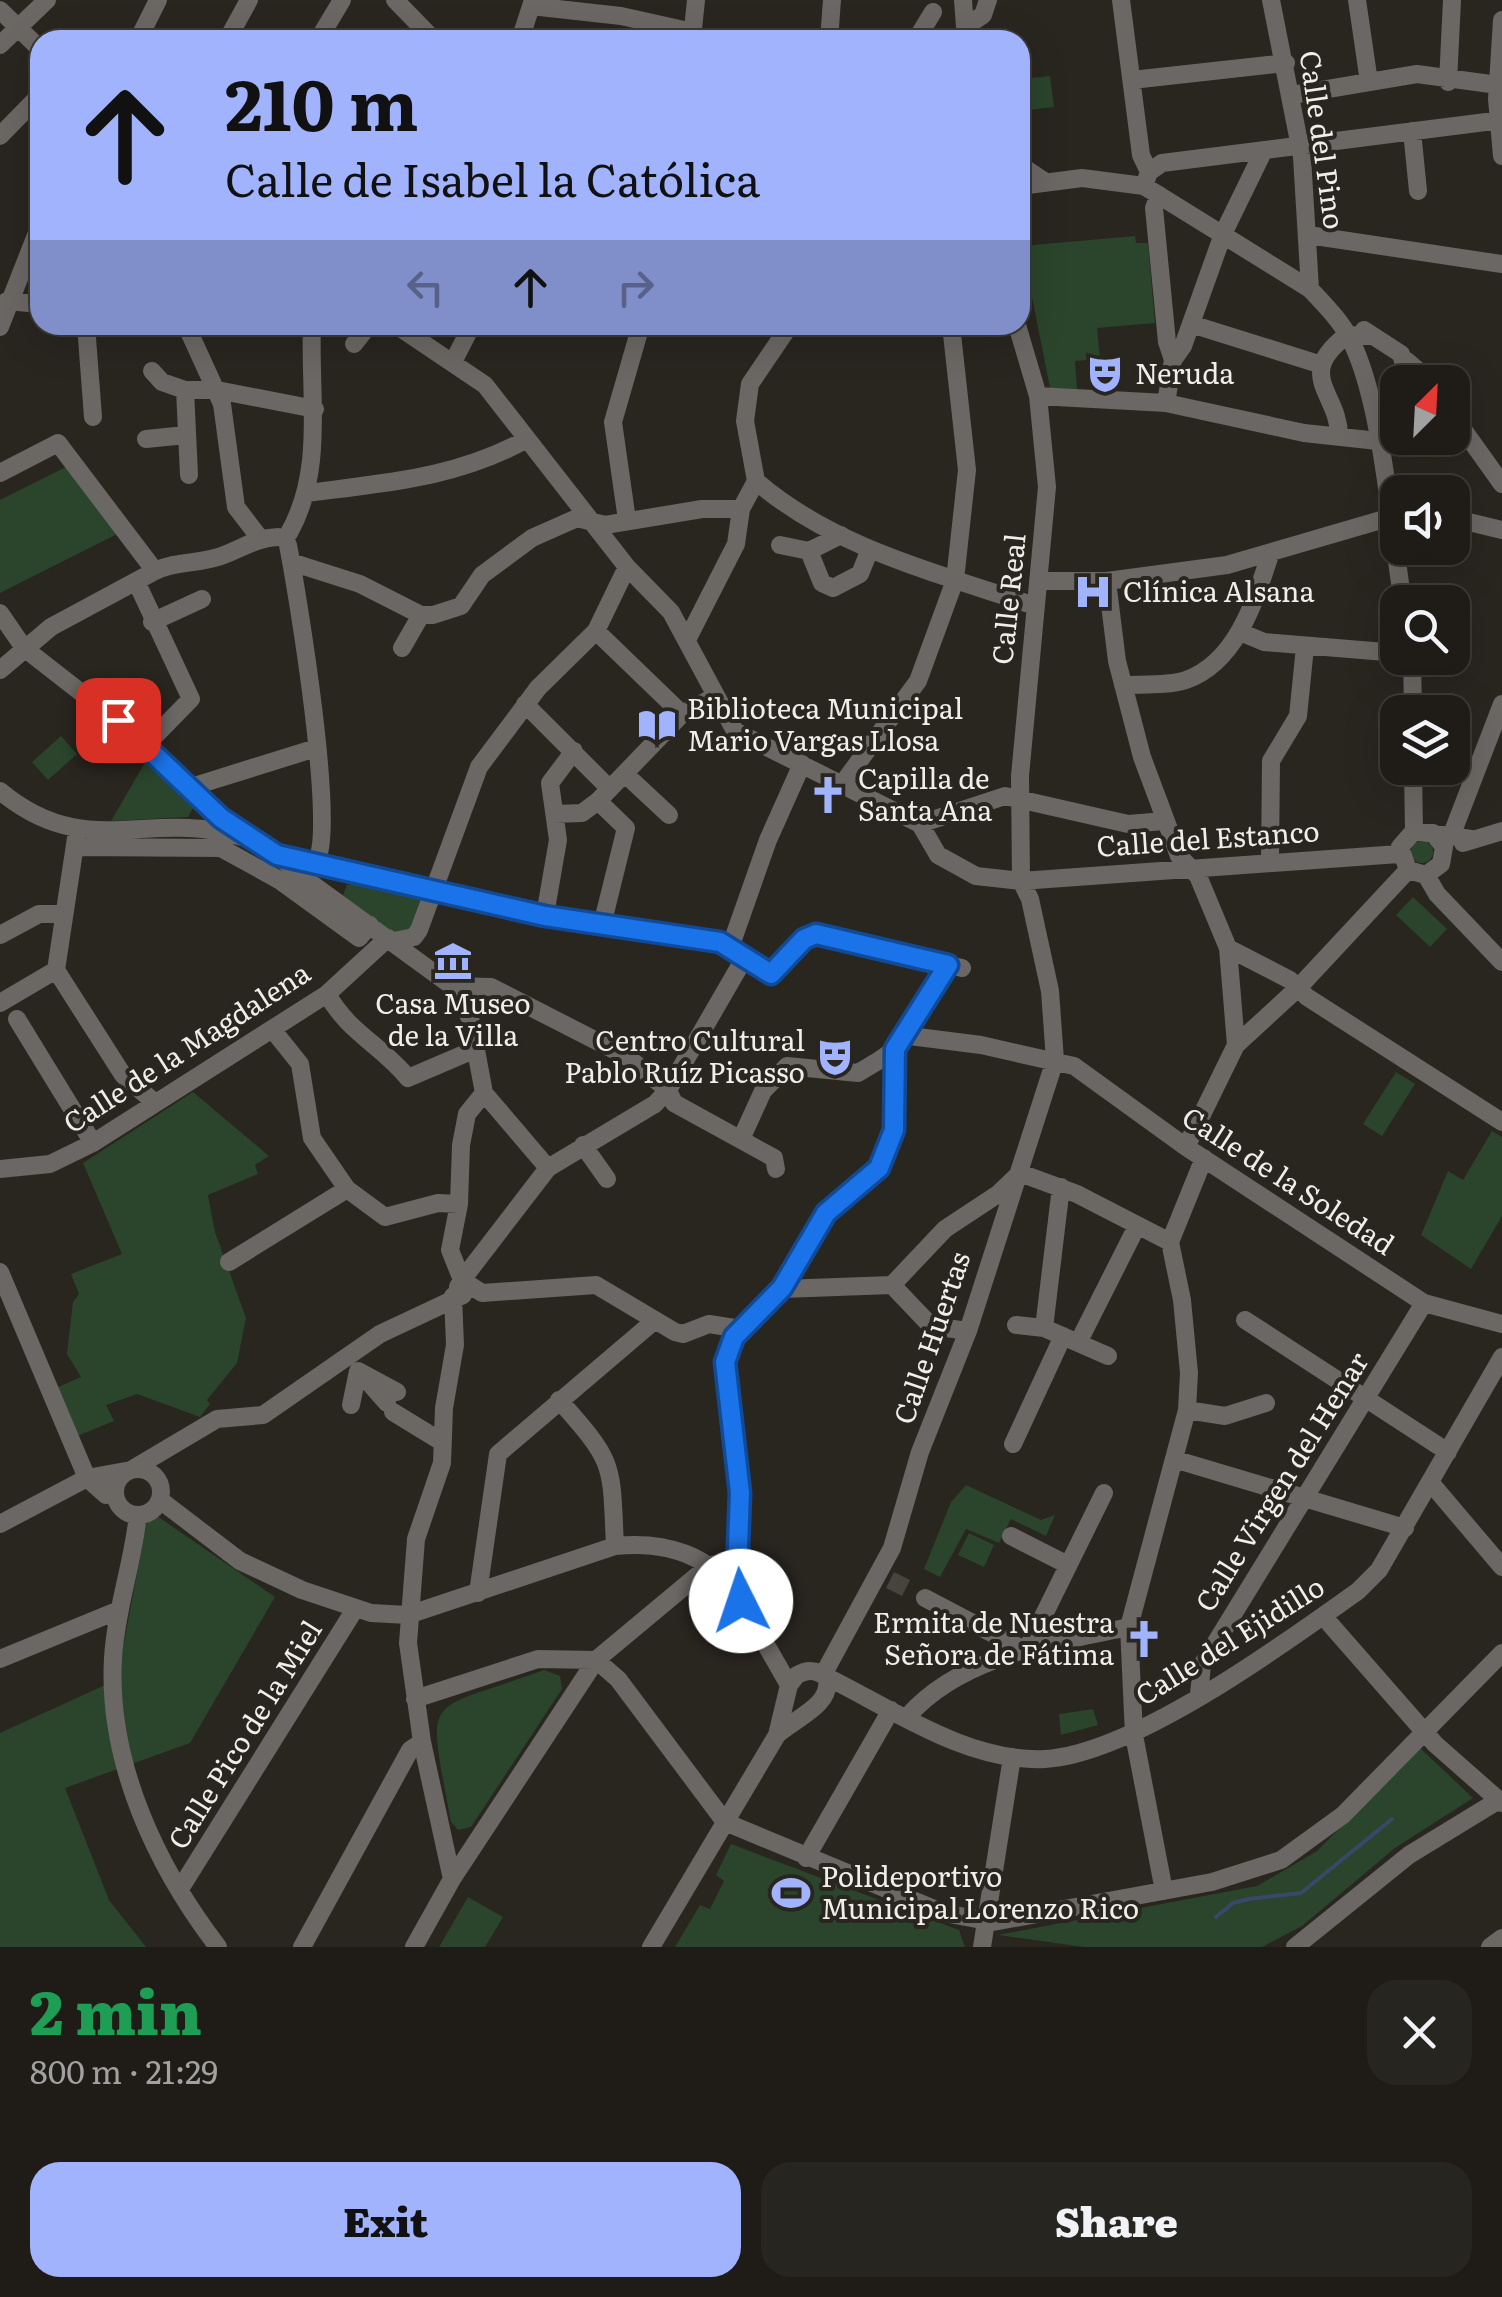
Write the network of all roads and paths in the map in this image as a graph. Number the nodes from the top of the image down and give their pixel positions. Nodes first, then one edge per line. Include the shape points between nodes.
1 (47, 0) edge
2 (158, 0) edge
3 (249, 0) edge
4 (342, 0) edge
5 (395, 0) edge
6 (696, 0) edge
7 (832, 0) edge
8 (962, 0) edge
9 (988, 0) edge
10 (1122, 0) edge
11 (1270, 0) edge
12 (1357, 0) edge
13 (1443, 0) edge
14 (1452, 0) edge
15 (532, 3) edge
16 (622, 8) edge
17 (0, 10) edge
18 (933, 12) dead end
19 (1502, 20) edge
20 (18, 28) junction
21 (143, 30) edge
22 (232, 30) edge
23 (324, 30) edge
24 (424, 30) edge
25 (523, 30) edge
26 (677, 30) edge
27 (693, 30) edge
28 (830, 30) edge
29 (922, 30) edge
30 (967, 30) edge
31 (969, 30) edge
32 (30, 39) edge
33 (0, 44) edge
34 (1286, 63) junction
35 (1132, 80) junction
36 (1443, 80) junction
37 (1369, 82) junction
38 (1498, 85) junction
39 (1292, 95) junction
40 (30, 105) edge
41 (1501, 120) edge
42 (1412, 132) junction
43 (0, 136) edge
44 (1300, 146) junction
45 (1263, 152) junction
46 (1502, 156) edge
47 (1030, 172) edge
48 (1044, 181) junction
49 (1030, 184) edge
50 (1151, 184) junction
51 (1418, 190) dead end
52 (1222, 234) junction
53 (1308, 235) junction
54 (30, 248) edge
55 (1502, 264) edge
56 (1310, 289) junction
57 (30, 307) edge
58 (1328, 308) junction
59 (2, 314) edge
60 (1191, 324) junction
61 (87, 335) edge
62 (191, 335) edge
63 (312, 335) edge
64 (361, 335) edge
65 (412, 335) edge
66 (467, 335) edge
67 (638, 335) edge
68 (783, 335) edge
69 (952, 335) edge
70 (1021, 335) edge
71 (1347, 335) junction
72 (1374, 336) junction
73 (354, 344) dead end
74 (1173, 360) junction
75 (1407, 361) junction
76 (454, 362) junction
77 (1322, 365) junction
78 (1407, 365) edge
79 (1412, 365) edge
80 (152, 371) dead end
81 (185, 390) junction
82 (218, 390) junction
83 (1038, 396) junction
84 (1166, 404) junction
85 (315, 408) junction
86 (92, 417) dead end
87 (186, 435) junction
88 (1340, 437) junction
89 (1380, 438) edge
90 (146, 439) dead end
91 (1470, 439) edge
92 (527, 440) junction
93 (1378, 441) junction
94 (0, 473) edge
95 (189, 475) dead end
96 (1385, 475) edge
97 (757, 476) junction
98 (1502, 484) edge
99 (304, 502) junction
100 (741, 509) junction
101 (627, 520) junction
102 (1380, 520) edge
103 (594, 521) junction
104 (1470, 522) edge
105 (1502, 530) edge
106 (841, 536) junction
107 (281, 543) junction
108 (780, 545) dead end
109 (870, 549) junction
110 (810, 552) junction
111 (1270, 555) junction
112 (622, 560) junction
113 (155, 570) junction
114 (955, 580) junction
115 (1107, 580) junction
116 (136, 581) junction
117 (1038, 582) junction
118 (202, 598) dead end
119 (1035, 606) junction
120 (0, 613) edge
121 (421, 615) junction
122 (152, 622) junction
123 (596, 632) junction
124 (1240, 632) junction
125 (686, 640) junction
126 (1305, 646) junction
127 (24, 648) junction
128 (402, 648) dead end
129 (1380, 652) edge
130 (2, 666) edge
131 (1123, 685) junction
132 (714, 697) junction
133 (525, 704) junction
134 (1502, 704) edge
135 (682, 714) junction
136 (147, 744) junction
137 (316, 748) junction
138 (574, 751) junction
139 (802, 764) junction
140 (625, 774) junction
141 (843, 783) junction
142 (1418, 785) edge
143 (191, 787) junction
144 (2, 794) edge
145 (604, 795) junction
146 (1022, 798) junction
147 (208, 804) junction
148 (555, 814) junction
149 (669, 815) dead end
150 (1166, 822) junction
151 (920, 824) junction
152 (197, 827) junction
153 (1433, 833) junction
154 (1500, 835) edge
155 (80, 836) junction
156 (245, 838) junction
157 (1471, 839) junction
158 (1444, 852) junction
159 (277, 855) junction
160 (1270, 862) junction
161 (1403, 862) junction
162 (319, 863) junction
163 (1190, 867) junction
164 (1426, 875) junction
165 (1021, 880) junction
166 (309, 882) junction
167 (433, 892) junction
168 (61, 914) junction
169 (545, 916) junction
170 (602, 925) junction
171 (0, 935) edge
172 (377, 939) junction
173 (1228, 948) junction
174 (738, 951) junction
175 (1502, 962) edge
176 (56, 970) junction
177 (452, 986) junction
178 (1298, 988) junction
179 (327, 994) junction
180 (0, 1002) edge
181 (1052, 1007) joint
182 (16, 1019) dead end
183 (272, 1029) junction
184 (898, 1042) junction
185 (1236, 1045) junction
186 (467, 1052) junction
187 (1055, 1060) junction
188 (668, 1090) junction
189 (484, 1093) junction
190 (154, 1102) junction
191 (1502, 1122) edge
192 (742, 1138) junction
193 (93, 1143) junction
194 (583, 1145) junction
195 (1186, 1147) junction
196 (1204, 1158) junction
197 (548, 1168) junction
198 (0, 1169) edge
199 (776, 1169) dead end
200 (1020, 1173) junction
201 (607, 1179) dead end
202 (1061, 1187) junction
203 (347, 1189) junction
204 (459, 1204) junction
205 (1138, 1226) junction
206 (1170, 1242) junction
207 (229, 1262) dead end
208 (0, 1272) edge
209 (892, 1285) junction
210 (458, 1288) junction
211 (782, 1288) junction
212 (1424, 1303) junction
213 (1245, 1320) dead end
214 (653, 1322) junction
215 (1502, 1324) edge
216 (1016, 1325) dead end
217 (1044, 1328) junction
218 (742, 1329) junction
219 (968, 1331) junction
220 (1071, 1339) junction
221 (345, 1355) junction
222 (1108, 1356) dead end
223 (1502, 1356) edge
224 (358, 1371) junction
225 (1366, 1398) junction
226 (559, 1400) junction
227 (1266, 1404) dead end
228 (351, 1405) dead end
229 (1187, 1410) junction
230 (442, 1442) junction
231 (1013, 1444) dead end
232 (1448, 1452) junction
233 (1177, 1460) junction
234 (131, 1470) junction
235 (88, 1478) junction
236 (1430, 1482) junction
237 (67, 1492) junction
238 (1104, 1493) dead end
239 (112, 1499) junction
240 (1305, 1499) junction
241 (160, 1500) junction
242 (138, 1515) junction
243 (0, 1524) edge
244 (1405, 1528) junction
245 (1011, 1536) dead end
246 (615, 1546) junction
247 (737, 1553) junction
248 (710, 1565) junction
249 (1068, 1565) junction
250 (1502, 1566) edge
251 (478, 1593) junction
252 (925, 1598) tunnel mouth
253 (741, 1601) junction
254 (119, 1610) junction
255 (363, 1611) junction
256 (408, 1616) junction
257 (1323, 1616) junction
258 (1129, 1627) junction
259 (408, 1643) junction
260 (1026, 1651) junction
261 (1502, 1652) edge
262 (0, 1659) edge
263 (596, 1660) junction
264 (824, 1677) junction
265 (793, 1683) junction
266 (1199, 1694) junction
267 (415, 1699) junction
268 (869, 1701) junction
269 (813, 1707) junction
270 (900, 1713) junction
271 (1424, 1732) junction
272 (776, 1734) junction
273 (1134, 1734) junction
274 (422, 1742) junction
275 (1012, 1757) junction
276 (1500, 1802) edge
277 (725, 1822) junction
278 (444, 1836) junction
279 (476, 1842) junction
280 (806, 1858) junction
281 (452, 1879) junction
282 (180, 1889) junction
283 (1164, 1891) junction
284 (984, 1922) junction
285 (1502, 1938) edge
286 (218, 1947) edge
287 (302, 1947) edge
288 (414, 1947) edge
289 (650, 1947) edge
290 (983, 1947) edge
291 (1295, 1947) edge
292 (1490, 1947) edge

1 - 20 street
2 - 21 street
3 - 22 street
4 - 23 street
5 - 24 street
6 - 27 street
7 - 28 street
8 - 30 street
9 - 31 street
10 - 35 street
11 - 34 street, Calle del Pino
12 - 37 street
13 - 36 street
14 - 36 street
15 - 16 street
15 - 25 street
16 - 26 street
17 - 20 street
18 - 29 street
19 - 38 street
20 - 32 street
20 - 33 street
34 - 35 street
34 - 39 street, Calle del Pino
35 - 50 street
36 - 37 street via 1417,74
36 - 38 street
37 - 39 street
38 - 41 street
39 - 44 street, Calle del Pino
40 - 43 street
41 - 42 street
41 - 46 street
42 - 44 street
42 - 51 street
44 - 45 street
44 - 53 street, Calle del Pino
45 - 50 street via 1162,163
45 - 52 street
47 - 48 street
48 - 49 street
48 - 50 street
50 - 52 street
50 - 74 street
52 - 56 street
52 - 60 street
53 - 55 street
53 - 56 street, Calle del Pino
54 - 59 street
56 - 58 street
57 - 59 street
58 - 71 street
58 - 72 street
60 - 74 street
60 - 77 street
61 - 86 street
62 - 82 street
63 - 85 street
64 - 73 street
65 - 76 street
66 - 76 street
67 - 101 street via 612,422
68 - 97 street via 745,401
69 - 114 street via 967,470
70 - 83 street, Calle Real
71 - 72 street
71 - 77 street
71 - 93 street
72 - 75 street
74 - 84 street
75 - 78 street
75 - 79 street
76 - 92 street via 485,385
77 - 88 street via 1320,382
80 - 81 street
81 - 82 street
81 - 87 street
82 - 85 street
82 - 107 street via 236,506
83 - 84 street
83 - 117 street, Calle Real via 1047,487
84 - 88 street
85 - 99 street
87 - 90 street
87 - 95 street
88 - 93 street
89 - 93 street
91 - 98 street
92 - 99 street via 432,477
92 - 103 street
93 - 96 street
94 - 113 street via 58,443
97 - 100 street
97 - 106 street
99 - 107 street
100 - 101 street
100 - 125 street via 736,544
101 - 103 street
101 - 112 street via 618,531
102 - 111 street
103 - 112 street
103 - 121 street via 577,518 532,538 482,576 461,606
104 - 105 street
106 - 109 street
106 - 110 street
107 - 113 street
107 - 121 street
107 - 137 street
108 - 110 street
109 - 110 street via 860,574 833,588 822,583
109 - 114 street
111 - 115 street
111 - 124 street
112 - 123 street
112 - 125 street via 671,612
113 - 116 street
114 - 119 street
114 - 141 street via 918,681
115 - 117 street
115 - 131 street
116 - 122 street
116 - 127 street
117 - 119 street, Calle Real
118 - 122 street
119 - 146 street, Calle Real
120 - 127 street
121 - 128 street
122 - 136 street via 190,699
123 - 133 street
123 - 135 street
124 - 126 street
124 - 131 street via 1186,680
125 - 132 street
126 - 129 street
126 - 160 street via 1298,716 1271,761
127 - 130 street
127 - 136 street
131 - 150 street
132 - 135 street
132 - 139 street via 735,732
133 - 138 street
133 - 167 street via 479,768
134 - 153 street
135 - 140 street
136 - 143 street
137 - 143 street
137 - 162 street via 324,837
138 - 145 street
138 - 148 street via 550,783
139 - 141 street
139 - 174 street via 768,840
140 - 145 street
140 - 149 street
141 - 151 street
142 - 153 street
143 - 147 street
144 - 155 street
145 - 148 street via 582,814
145 - 170 street via 626,828
146 - 150 street via 1128,824
146 - 151 street via 1005,796
146 - 165 street, Calle Real
147 - 152 street
147 - 156 street
148 - 169 street via 556,860
150 - 163 street via 1178,856
151 - 165 street, Calle del Estanco via 938,855 976,876
152 - 155 street
152 - 156 street
153 - 157 street
153 - 158 street
153 - 161 street via 1403,840
154 - 157 street
155 - 168 street
155 - 172 street via 104,846 221,848
156 - 159 street
157 - 158 street
158 - 164 street via 1438,869
159 - 162 street
159 - 166 street
160 - 161 street, Calle del Estanco
160 - 163 street, Calle del Estanco
161 - 164 street
161 - 178 street
162 - 166 street via 305,868
162 - 167 street
163 - 165 street, Calle del Estanco
163 - 173 street
164 - 175 street
165 - 181 street, Calle Real
166 - 172 street
167 - 169 street
167 - 172 street, Calle de la Magdalena via 414,937
168 - 171 street via 39,914
168 - 176 street
169 - 170 street
170 - 174 street
172 - 177 street
172 - 179 street, Calle de la Magdalena
173 - 178 street
173 - 185 street
174 - 184 street via 771,974 816,934 955,966
174 - 188 street
176 - 180 street
176 - 190 street via 122,1075
177 - 186 street via 470,1018
177 - 188 street via 491,987 626,1056
178 - 185 street
178 - 191 street
179 - 183 street, Calle de la Magdalena
179 - 186 street via 340,1018 408,1078
181 - 187 street, Calle Huertas
182 - 193 street
183 - 190 street, Calle de la Magdalena
183 - 203 street via 300,1064 312,1138
184 - 187 street, Calle de la Soledad via 982,1044
184 - 192 street via 858,1074 787,1066 772,1080
184 - 211 street via 888,1148 873,1176 833,1206
185 - 195 street
186 - 189 street
187 - 195 street, Calle de la Soledad via 1091,1075
187 - 200 street, Calle Huertas
188 - 192 street via 674,1103
188 - 194 street
189 - 197 street
189 - 204 street via 467,1114 460,1145
190 - 193 street, Calle de la Magdalena
192 - 199 street via 774,1158
193 - 198 street, Calle de la Magdalena via 50,1164
194 - 197 street
194 - 201 street
195 - 196 street, Calle de la Soledad
196 - 206 street
196 - 212 street, Calle de la Soledad
197 - 210 street
200 - 202 street
200 - 209 street via 945,1230
200 - 219 street, Calle Huertas
202 - 205 street
202 - 217 street
203 - 204 street via 385,1216
203 - 207 street
204 - 210 street via 450,1250
205 - 206 street
205 - 220 street
206 - 229 street via 1190,1373
208 - 235 street
209 - 211 street
209 - 219 street via 931,1326
210 - 214 street via 482,1293 596,1285
210 - 221 street
210 - 230 street
211 - 218 street
212 - 215 street, Calle de la Soledad
212 - 225 street, Calle Virgen del Henar
213 - 225 street
214 - 218 street via 683,1334 709,1324
214 - 226 street
216 - 217 street
217 - 220 street
218 - 247 street via 725,1374 740,1493
219 - 264 street, Calle Huertas via 920,1452 885,1578
220 - 222 street
220 - 231 street
221 - 224 street
221 - 234 street via 263,1415 217,1419
223 - 232 street, Calle del Ejidillo
224 - 228 street
224 - 230 street
225 - 232 street
225 - 240 street, Calle Virgen del Henar
226 - 246 street via 611,1468
226 - 251 street via 498,1454
227 - 229 street via 1225,1416
229 - 233 street
230 - 256 street via 442,1463 416,1539
232 - 236 street, Calle del Ejidillo
233 - 240 street
233 - 258 street
234 - 235 street
234 - 239 street
234 - 241 street via 154,1476
235 - 237 street
235 - 239 street
236 - 244 street, Calle del Ejidillo
236 - 250 street
237 - 239 street
237 - 243 street
238 - 249 street
239 - 242 street
240 - 244 street
240 - 266 street, Calle Virgen del Henar via 1202,1665
241 - 242 street
241 - 255 street via 240,1561
242 - 254 street
244 - 257 street, Calle del Ejidillo via 1379,1570
245 - 249 street
246 - 248 street via 668,1547
246 - 251 street
247 - 248 street
247 - 253 street
248 - 253 street
248 - 263 street
249 - 260 street
251 - 256 street
252 - 260 street
253 - 265 street
254 - 262 street
254 - 282 street via 113,1703 122,1762
255 - 256 street
255 - 259 street
255 - 282 street, Calle Pico de la Miel
256 - 259 street
257 - 266 street, Calle del Ejidillo
257 - 271 street
258 - 260 street
258 - 273 street
259 - 267 street
260 - 270 street via 958,1677
261 - 271 street
263 - 267 street via 538,1659
263 - 277 street via 618,1679
263 - 279 street
264 - 265 street
264 - 268 street, Calle del Ejidillo
264 - 269 street, Calle Huertas via 828,1689
265 - 269 street via 792,1706
265 - 272 street
266 - 273 street, Calle del Ejidillo
267 - 274 street
268 - 269 street, Calle del Ejidillo
268 - 270 street, Calle del Ejidillo
269 - 272 street
270 - 275 street, Calle del Ejidillo
270 - 280 street
271 - 276 street
271 - 283 street via 1343,1814 1296,1850 1253,1872
272 - 277 street
273 - 275 street, Calle del Ejidillo via 1084,1754
273 - 283 street
274 - 278 street
274 - 287 street via 410,1750
275 - 284 street
276 - 291 street via 1409,1854
277 - 280 street
277 - 289 street
278 - 279 street via 458,1847
278 - 281 street
279 - 281 street
280 - 284 street via 944,1913
281 - 288 street
282 - 286 street
283 - 284 street
284 - 290 street
285 - 292 street

